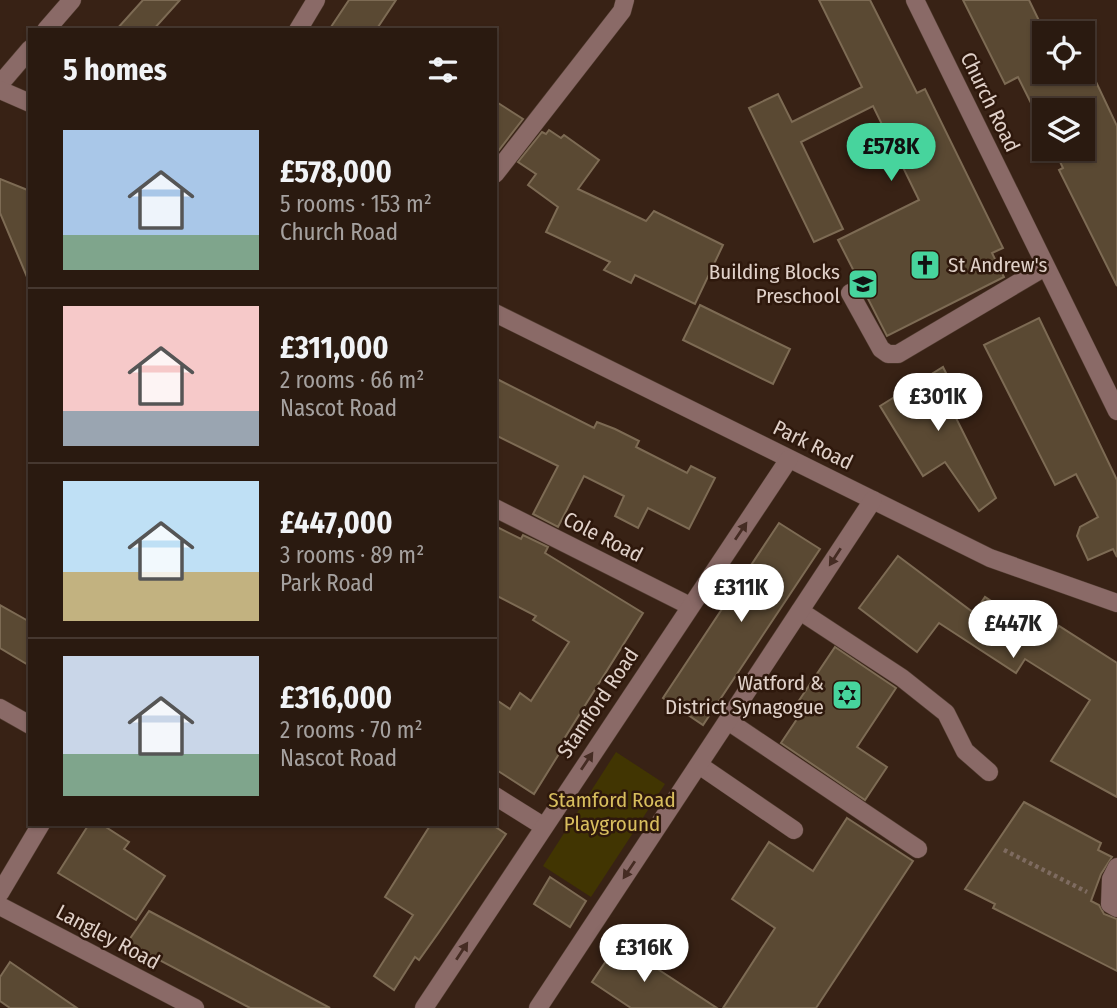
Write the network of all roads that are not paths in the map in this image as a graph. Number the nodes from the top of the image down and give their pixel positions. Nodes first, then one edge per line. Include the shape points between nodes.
1 (72, 0) edge
2 (316, 0) edge
3 (625, 0) edge
4 (915, 0) edge
5 (48, 28) edge
6 (299, 28) edge
7 (28, 51) edge
8 (0, 84) edge
9 (0, 90) edge
10 (28, 102) edge
11 (497, 171) edge
12 (1045, 267) junction
13 (850, 293) dead end
14 (497, 314) edge
15 (1117, 411) edge
16 (789, 459) junction
17 (873, 500) junction
18 (497, 509) edge
19 (1117, 603) edge
20 (690, 606) junction
21 (800, 611) junction
22 (0, 708) edge
23 (727, 722) junction
24 (28, 725) edge
25 (699, 765) junction
26 (989, 772) dead end
27 (497, 797) edge
28 (40, 826) edge
29 (543, 826) junction
30 (794, 830) dead end
31 (918, 849) dead end
32 (1117, 867) edge
33 (0, 893) edge
34 (0, 906) edge
35 (1113, 906) edge
36 (195, 1008) edge
37 (424, 1008) edge
38 (538, 1008) edge

1 - 5 street
2 - 6 street
3 - 11 street via 615,20
4 - 12 street, Church Road
7 - 8 street
9 - 10 street
12 - 13 street via 898,354 881,349
12 - 15 street, Church Road
14 - 16 street, Park Road
16 - 17 street, Park Road
20 -> 16 street, Stamford Road
17 - 19 street, Park Road via 990,558
17 -> 21 street
18 - 20 street, Cole Road
29 -> 20 street, Stamford Road
21 - 23 street
21 - 26 street via 946,713 965,751
22 - 24 street
23 - 25 street
23 - 31 street
25 - 30 street
25 -> 38 street
27 - 29 street
28 - 33 street
37 -> 29 street, Stamford Road
32 - 35 street via 1111,879
34 - 36 street, Langley Road

